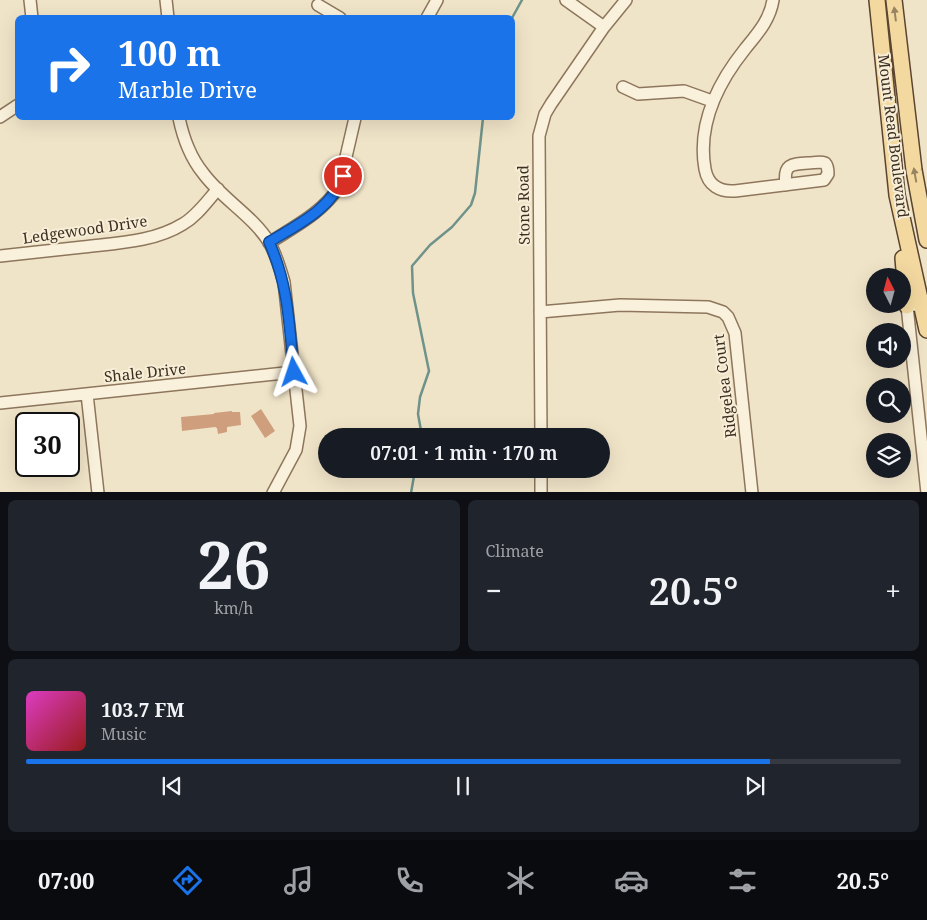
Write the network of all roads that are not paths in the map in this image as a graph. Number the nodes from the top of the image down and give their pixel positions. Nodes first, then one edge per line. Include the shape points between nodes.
1 (30, 0) edge
2 (166, 0) edge
3 (437, 0) edge
4 (566, 0) edge
5 (626, 0) edge
6 (773, 0) edge
7 (877, 0) edge
8 (894, 0) edge
9 (318, 5) dead end
10 (32, 15) edge
11 (168, 15) edge
12 (335, 15) edge
13 (429, 15) edge
14 (604, 27) junction
15 (623, 87) dead end
16 (712, 100) junction
17 (15, 107) edge
18 (0, 117) edge
19 (180, 120) edge
20 (355, 120) edge
21 (786, 184) dead end
22 (218, 190) junction
23 (927, 240) edge
24 (269, 242) junction
25 (0, 256) edge
26 (918, 305) edge
27 (540, 312) junction
28 (927, 330) edge
29 (294, 372) junction
30 (88, 394) junction
31 (0, 404) edge
32 (541, 428) edge
33 (541, 478) edge
34 (98, 492) edge
35 (274, 492) edge
36 (541, 492) edge
37 (752, 492) edge
38 (927, 492) edge

1 - 10 street
2 - 11 street
3 - 13 street
4 - 14 street
5 - 14 street, Stone Road
6 - 16 street via 763,26 727,72
7 - 26 main road, Mount Read Boulevard via 897,195
23 -> 8 main road, Mount Read Boulevard via 914,170
9 - 12 street
14 - 27 street, Stone Road via 551,104 539,136
15 - 16 street via 638,94 684,91
16 - 21 street via 703,152 706,173 713,186 727,191
17 - 18 street
19 - 22 street via 191,154
20 - 24 street via 337,191 316,212
22 - 24 street
22 - 25 street, Ledgewood Drive via 183,224 149,238
24 - 29 street via 284,282
26 - 28 main road, Mount Read Boulevard
26 - 38 street, Mount Read Boulevard
27 - 32 street, Stone Road
27 - 37 street, Ridgelea Court via 620,304 708,307 722,312 735,333
29 - 30 street, Shale Drive
29 - 35 street via 300,411 299,438 291,462
30 - 31 street, Shale Drive
30 - 34 street
33 - 36 street

